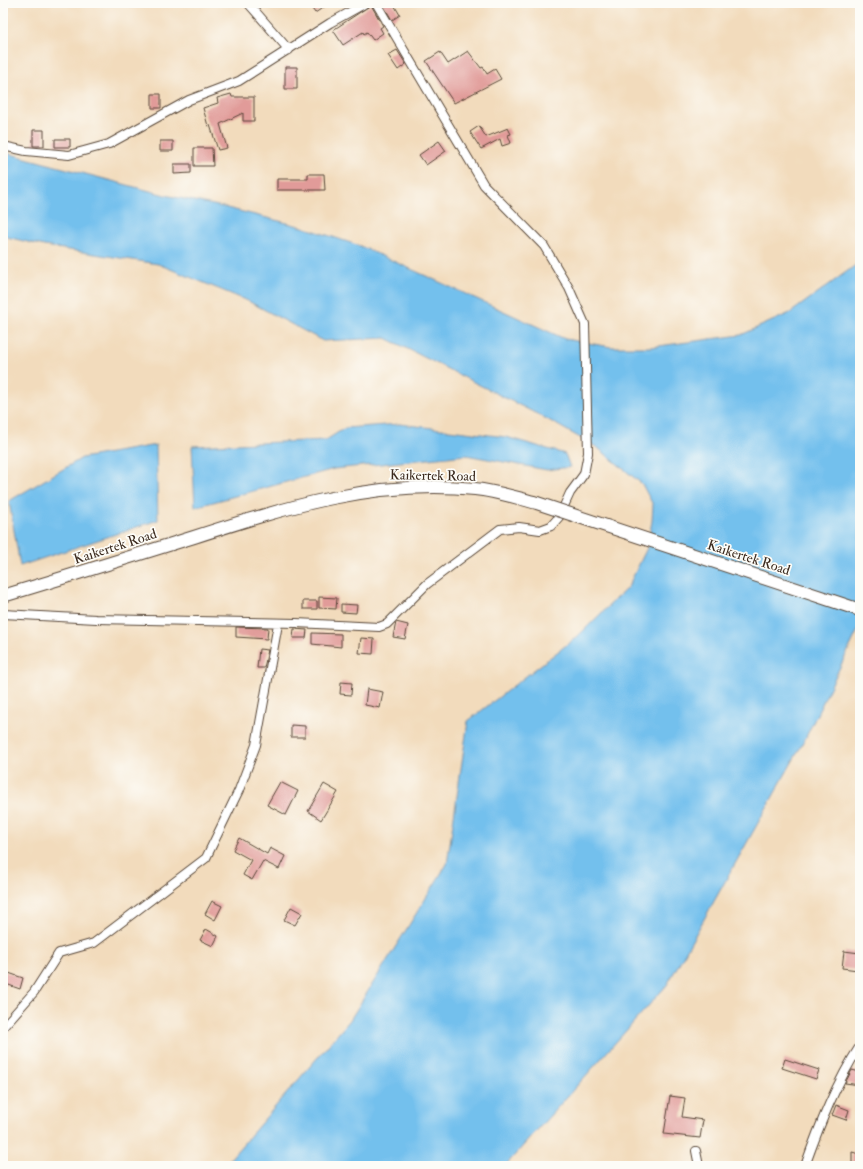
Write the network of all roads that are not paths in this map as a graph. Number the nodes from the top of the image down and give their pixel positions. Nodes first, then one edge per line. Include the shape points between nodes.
1 (248, 3) edge
2 (366, 3) edge
3 (376, 3) edge
4 (289, 50) junction
5 (3, 146) edge
6 (3, 596) edge
7 (860, 610) edge
8 (3, 614) edge
9 (278, 624) junction
10 (3, 1027) edge
11 (860, 1046) edge
12 (696, 1150) dead end
13 (699, 1166) edge
14 (805, 1166) edge

1 - 4 street
2 - 4 street
3 - 9 street via 484,185 544,246 569,288 584,324 588,453 584,474 570,493 560,517 551,526 540,530 519,527 500,529 427,584 387,624 371,628
4 - 5 street via 239,82 189,100 109,144 69,155
6 - 7 main road, Kaikertek Road, bridge via 284,508 341,495 392,488 454,488 476,489 537,503
8 - 9 street
9 - 10 street via 256,745 239,790 206,858 94,943 59,953 34,992
11 - 14 street via 848,1064 822,1117
12 - 13 street

